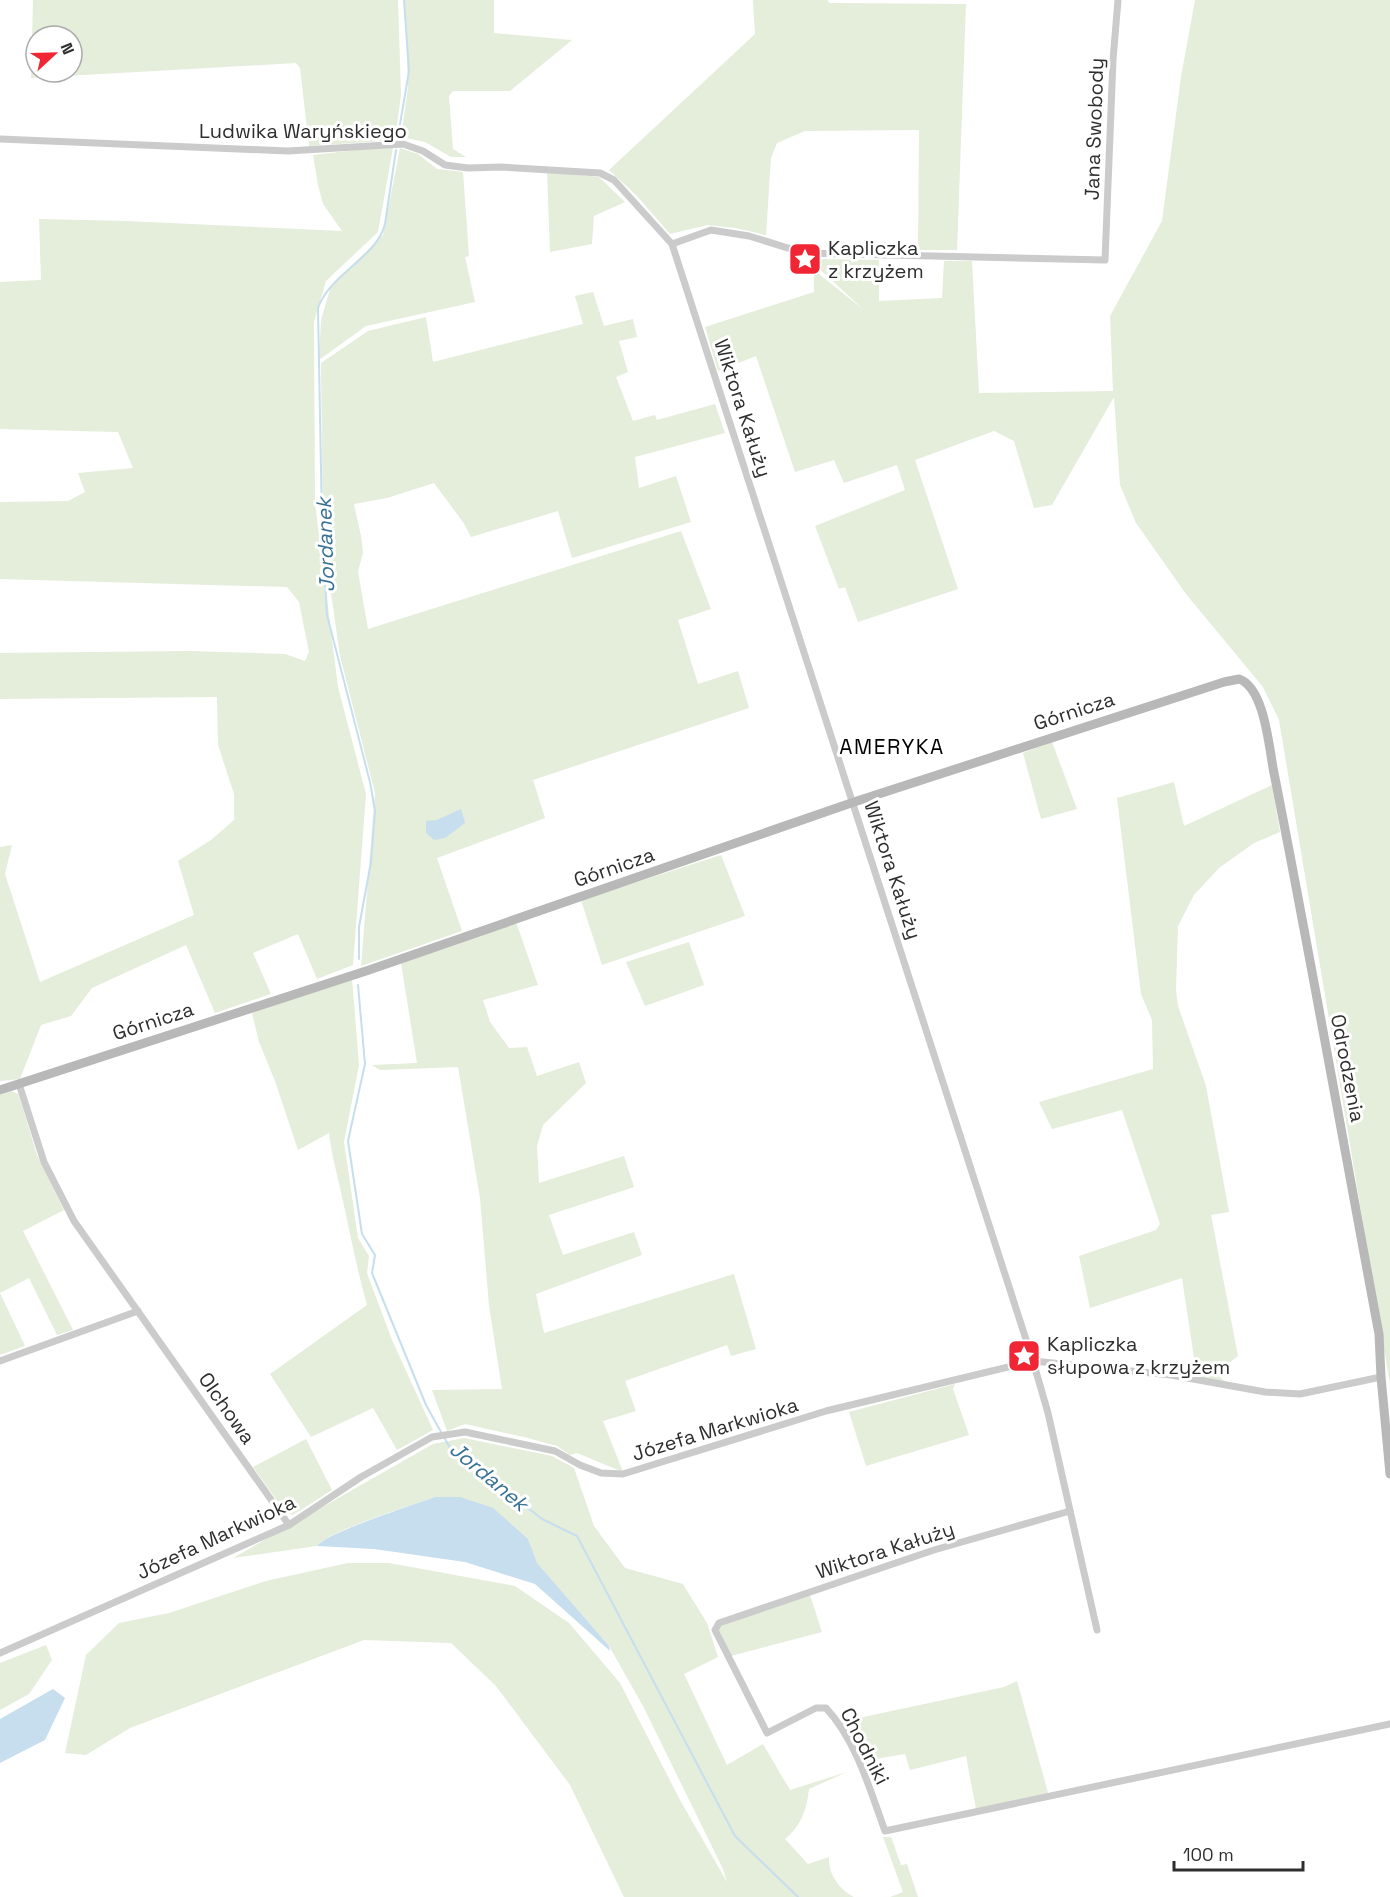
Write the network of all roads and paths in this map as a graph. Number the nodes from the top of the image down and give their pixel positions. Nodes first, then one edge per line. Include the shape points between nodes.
1 (1118, 0) edge
2 (0, 139) edge
3 (672, 244) junction
4 (1239, 679) joint
5 (854, 802) junction
6 (19, 1084) junction
7 (0, 1090) edge
8 (138, 1311) junction
9 (0, 1360) edge
10 (1033, 1360) junction
11 (1381, 1377) junction
12 (1390, 1474) edge
13 (1070, 1510) junction
14 (290, 1525) junction
15 (715, 1630) joint
16 (1097, 1630) dead end
17 (0, 1653) edge
18 (1390, 1724) edge

1 - 3 street, Jana Swobody via 1105,260 804,253 749,236 711,230
2 - 3 street, Ludwika Waryńskiego via 288,151 403,144 445,165 600,173 614,180
3 - 5 street, Wiktora Kałuży
4 - 5 street, Górnicza
4 - 11 street, Odrodzenia via 1251,686 1260,703 1379,1334
5 - 6 street, Górnicza via 369,970
5 - 10 street, Wiktora Kałuży
6 - 7 street, Górnicza
6 - 8 street, Olchowa via 44,1162 74,1221
8 - 9 street
8 - 14 street, Olchowa
10 - 11 street, Józefa Markwioka via 1300,1394
10 - 13 street, Wiktora Kałuży
10 - 14 street, Józefa Markwioka via 826,1411 623,1474 601,1473 555,1451 465,1432 435,1436 361,1477
11 - 12 street, Odrodzenia
13 - 15 street, Wiktora Kałuży via 840,1581 719,1623
13 - 16 street, Wiktora Kałuży
14 - 17 street, Józefa Markwioka
15 - 18 street, Chodniki via 767,1733 816,1708 826,1708 834,1717 860,1765 885,1831

